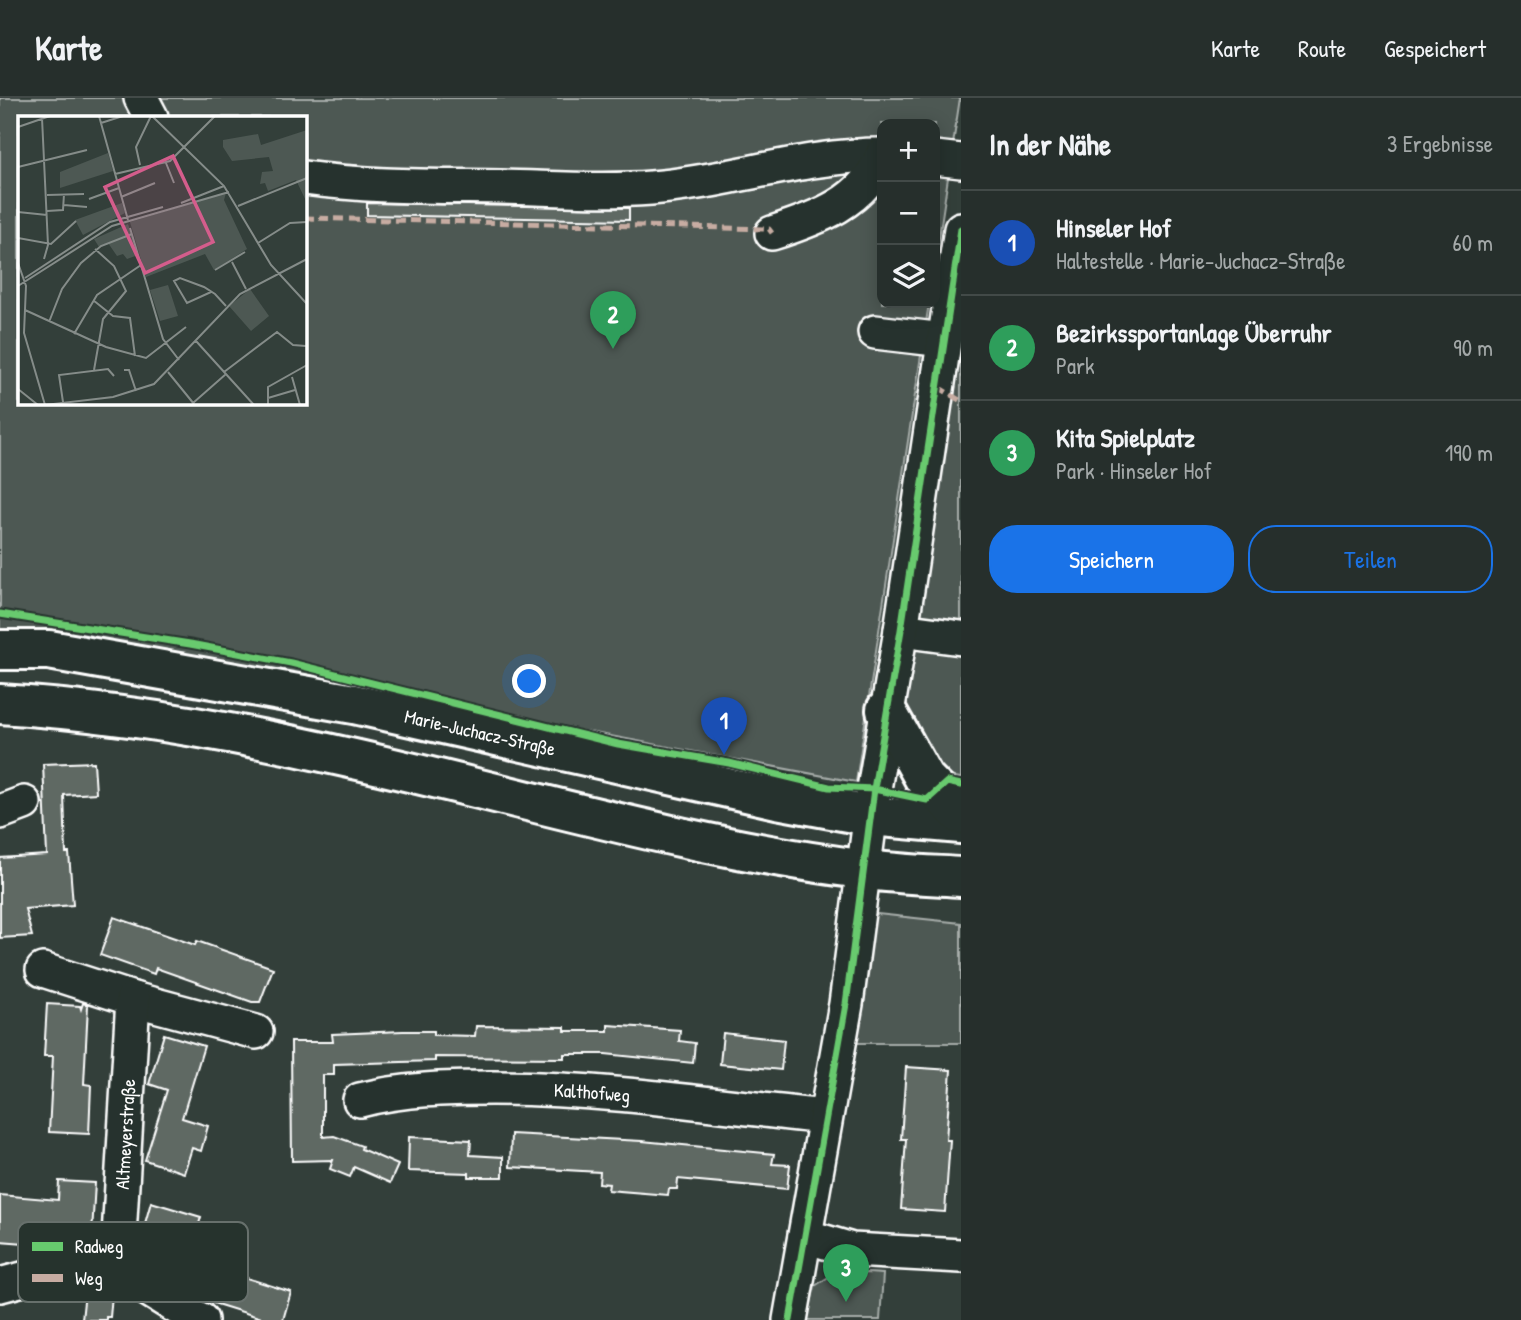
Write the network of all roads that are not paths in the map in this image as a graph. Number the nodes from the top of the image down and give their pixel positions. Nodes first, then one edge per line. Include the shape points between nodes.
1 (141, 98) edge
2 (150, 116) edge
3 (877, 155) edge
4 (940, 158) edge
5 (961, 160) edge
6 (877, 168) edge
7 (306, 178) edge
8 (961, 229) edge
9 (772, 233) dead end
10 (875, 332) dead end
11 (944, 340) junction
12 (901, 631) junction
13 (961, 638) edge
14 (0, 650) edge
15 (0, 704) edge
16 (886, 710) junction
17 (961, 815) edge
18 (870, 816) junction
19 (961, 824) edge
20 (862, 870) junction
21 (961, 877) edge
22 (43, 970) dead end
23 (133, 999) junction
24 (256, 1032) dead end
25 (360, 1100) dead end
26 (825, 1117) junction
27 (120, 1222) edge
28 (805, 1236) junction
29 (961, 1256) edge
30 (18, 1280) edge
31 (0, 1285) edge
32 (169, 1302) edge
33 (201, 1320) edge
34 (789, 1320) edge

1 - 2 street
3 - 7 street via 816,159 652,188 383,185
4 - 5 street
6 - 9 street via 840,205
8 - 11 street
10 - 11 street
11 - 12 street
12 - 13 street
12 - 16 street
14 - 18 main road, Marie-Juchacz-Straße via 49,650 354,704 720,788
15 - 20 main road via 205,728 634,827
16 - 17 main road via 924,778
16 - 18 street
18 - 19 main road, Marie-Juchacz-Straße
18 - 20 street
20 - 21 main road
20 - 26 street via 846,1004
22 - 23 street
23 - 24 street
23 - 27 street, Altmeyerstraße
25 - 26 street, Kalthofweg via 430,1089 527,1088 640,1095
26 - 28 street
28 - 29 street via 852,1250
28 - 34 street
30 - 31 street
32 - 33 street

